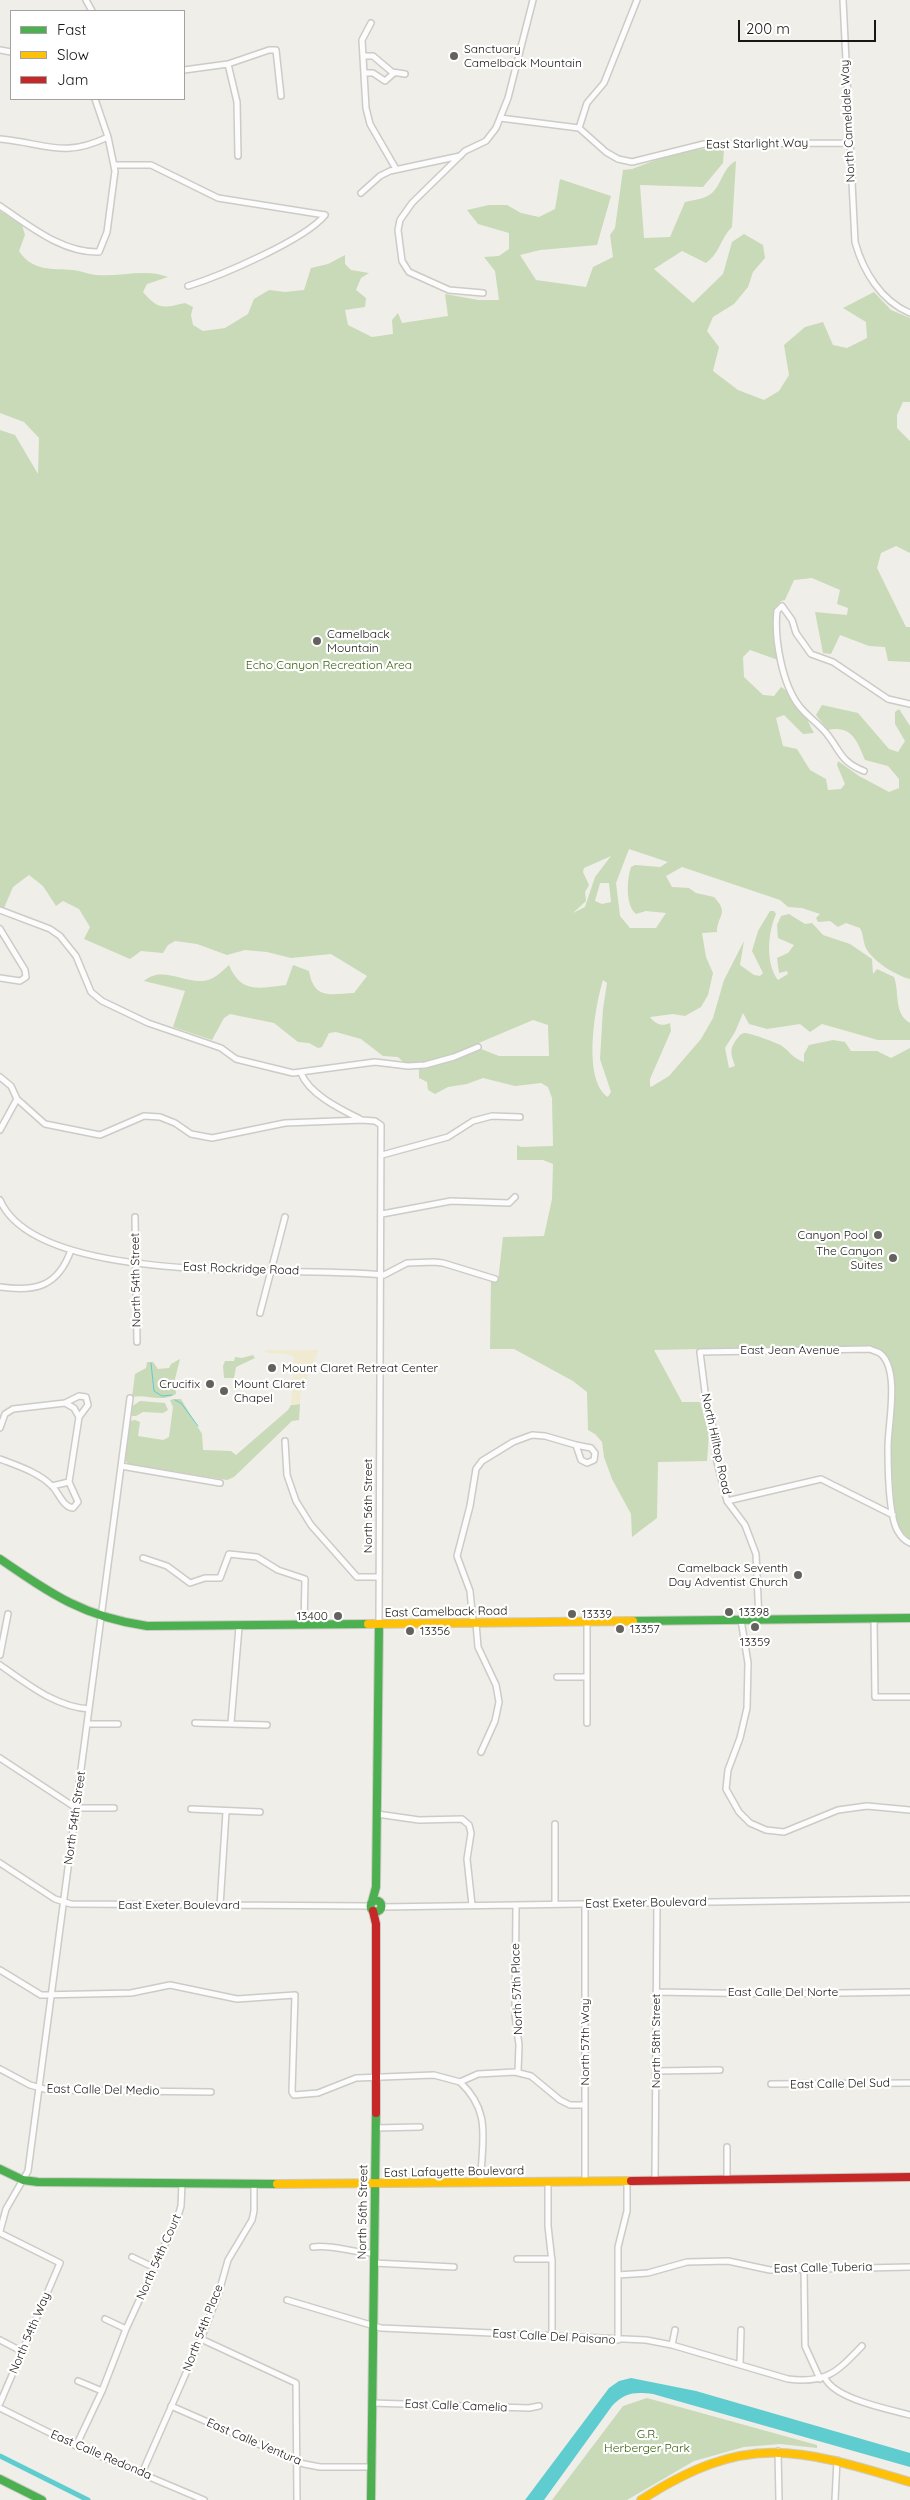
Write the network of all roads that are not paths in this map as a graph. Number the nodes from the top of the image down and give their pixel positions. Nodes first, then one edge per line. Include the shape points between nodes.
1 (533, 0) edge
2 (637, 0) edge
3 (843, 0) edge
4 (371, 23) dead end
5 (363, 56) junction
6 (228, 64) junction
7 (185, 70) edge
8 (364, 73) junction
9 (394, 74) junction
10 (405, 74) dead end
11 (281, 96) dead end
12 (95, 100) edge
13 (500, 118) junction
14 (579, 128) junction
15 (108, 137) junction
16 (0, 139) edge
17 (849, 144) junction
18 (460, 155) junction
19 (238, 156) dead end
20 (115, 165) junction
21 (396, 169) junction
22 (361, 193) dead end
23 (0, 206) edge
24 (188, 286) dead end
25 (483, 293) dead end
26 (910, 313) edge
27 (910, 704) edge
28 (864, 771) dead end
29 (0, 910) edge
30 (0, 929) edge
31 (0, 978) edge
32 (478, 1047) dead end
33 (301, 1073) junction
34 (0, 1077) edge
35 (17, 1099) junction
36 (520, 1117) dead end
37 (362, 1120) junction
38 (0, 1130) edge
39 (382, 1155) junction
40 (515, 1197) dead end
41 (0, 1200) edge
42 (382, 1214) junction
43 (135, 1217) dead end
44 (285, 1217) dead end
45 (71, 1250) junction
46 (136, 1263) junction
47 (271, 1271) junction
48 (380, 1274) junction
49 (496, 1280) dead end
50 (0, 1287) edge
51 (260, 1313) dead end
52 (137, 1342) dead end
53 (700, 1352) joint
54 (130, 1398) dead end
55 (65, 1403) junction
56 (79, 1417) junction
57 (0, 1428) edge
58 (285, 1442) dead end
59 (576, 1445) dead end
60 (0, 1459) edge
61 (121, 1466) junction
62 (69, 1482) junction
63 (220, 1483) dead end
64 (52, 1486) junction
65 (728, 1501) junction
66 (893, 1515) junction
67 (910, 1543) edge
68 (0, 1558) edge
69 (143, 1558) dead end
70 (379, 1577) junction
71 (8, 1614) dead end
72 (101, 1618) junction
73 (874, 1618) junction
74 (910, 1618) edge
75 (741, 1620) junction
76 (759, 1620) junction
77 (587, 1622) junction
78 (475, 1623) junction
79 (379, 1624) junction
80 (304, 1625) junction
81 (239, 1627) junction
82 (0, 1654) edge
83 (0, 1665) edge
84 (557, 1677) dead end
85 (587, 1677) junction
86 (910, 1697) edge
87 (89, 1709) junction
88 (195, 1723) dead end
89 (231, 1723) junction
90 (587, 1723) dead end
91 (88, 1724) junction
92 (118, 1724) dead end
93 (267, 1725) dead end
94 (481, 1752) dead end
95 (0, 1758) edge
96 (76, 1808) junction
97 (114, 1808) dead end
98 (192, 1809) dead end
99 (910, 1810) edge
100 (226, 1812) junction
101 (260, 1812) dead end
102 (377, 1814) junction
103 (554, 1824) dead end
104 (0, 1863) edge
105 (910, 1899) edge
106 (64, 1903) junction
107 (657, 1903) junction
108 (554, 1904) junction
109 (585, 1904) junction
110 (472, 1905) junction
111 (220, 1906) junction
112 (376, 1906) junction
113 (516, 1906) junction
114 (0, 1970) edge
115 (656, 1992) junction
116 (910, 1992) edge
117 (51, 1994) junction
118 (0, 2069) edge
119 (720, 2070) dead end
120 (656, 2071) junction
121 (518, 2072) junction
122 (376, 2077) junction
123 (460, 2082) junction
124 (910, 2083) edge
125 (771, 2084) dead end
126 (40, 2088) junction
127 (212, 2092) dead end
128 (585, 2106) junction
129 (420, 2127) dead end
130 (375, 2128) junction
131 (727, 2147) dead end
132 (0, 2169) edge
133 (910, 2177) edge
134 (655, 2179) junction
135 (727, 2179) junction
136 (23, 2180) junction
137 (627, 2180) junction
138 (548, 2181) junction
139 (585, 2181) junction
140 (481, 2182) junction
141 (182, 2183) junction
142 (254, 2183) junction
143 (375, 2185) junction
144 (0, 2232) edge
145 (313, 2247) dead end
146 (373, 2253) junction
147 (132, 2257) dead end
148 (517, 2259) dead end
149 (552, 2259) junction
150 (373, 2263) junction
151 (454, 2267) dead end
152 (910, 2267) edge
153 (155, 2268) junction
154 (804, 2268) junction
155 (618, 2274) junction
156 (287, 2300) dead end
157 (105, 2319) dead end
158 (372, 2325) junction
159 (126, 2329) junction
160 (675, 2330) dead end
161 (741, 2330) dead end
162 (552, 2336) junction
163 (200, 2339) junction
164 (0, 2340) edge
165 (618, 2340) junction
166 (672, 2345) junction
167 (862, 2346) dead end
168 (23, 2352) junction
169 (740, 2365) junction
170 (822, 2379) junction
171 (78, 2381) dead end
172 (102, 2391) junction
173 (0, 2403) edge
174 (372, 2403) junction
175 (171, 2406) junction
176 (539, 2406) dead end
177 (0, 2408) edge
178 (910, 2416) edge
179 (76, 2446) junction
180 (778, 2451) junction
181 (837, 2460) junction
182 (298, 2461) junction
183 (371, 2467) junction
184 (142, 2473) junction
185 (0, 2479) edge
186 (910, 2482) edge
187 (42, 2500) edge
188 (204, 2500) edge
189 (297, 2500) edge
190 (371, 2500) edge
191 (641, 2500) edge
192 (779, 2500) edge
193 (835, 2500) edge

1 - 13 street
2 - 14 street via 604,83 587,103
3 - 17 street, North Cameldale Way
4 - 5 street via 362,40
5 - 8 street
5 - 9 street via 377,58
6 - 7 street
6 - 11 street via 276,50
6 - 19 street via 237,102
8 - 9 street via 373,73 385,81
8 - 21 street via 370,124
9 - 10 street
12 - 15 street
13 - 14 street
13 - 18 street via 486,141
14 - 17 street, East Starlight Way via 606,152 632,162 704,144
15 - 16 street via 64,150
15 - 20 street
17 - 26 street, North Cameldale Way via 855,242 860,261 885,296
18 - 21 street
18 - 25 street via 405,211 400,220 398,242 402,261 409,272 449,290
20 - 23 street via 107,232 99,252 66,246
20 - 24 street via 151,165 218,198 325,215 318,224 264,254 214,278
21 - 22 street via 380,176
27 - 28 street via 888,698 833,662 811,654 782,606 777,611 778,645 791,692 799,706 826,732 844,761
29 - 33 street via 60,936 76,956 91,992 109,1005 148,1024 221,1048 236,1059
30 - 31 street via 26,977 20,981
32 - 33 street via 425,1065 375,1062
33 - 37 street via 304,1082 318,1094
34 - 35 street via 11,1086
35 - 37 street via 45,1124 100,1135 144,1116 160,1117 191,1134 212,1138 284,1123
35 - 38 street
36 - 39 street via 492,1116 473,1121 448,1137
37 - 39 street, North 56th Street via 380,1125
39 - 42 street, North 56th Street
40 - 42 street via 509,1202 451,1201
41 - 45 street, East Rockridge Road via 8,1214 22,1226
42 - 48 street, North 56th Street
43 - 46 street, North 54th Street
44 - 47 street
45 - 46 street, East Rockridge Road
45 - 50 street via 66,1263 55,1276 40,1286 25,1291
46 - 47 street, East Rockridge Road via 193,1269
46 - 52 street, North 54th Street
47 - 48 street, East Rockridge Road
47 - 51 street
48 - 49 street, East Rockridge Road via 407,1262 443,1262
48 - 70 street, North 56th Street
53 - 65 street, North Hilltop Road via 707,1408 715,1434 716,1458
53 - 66 street, East Jean Avenue via 870,1350 880,1353 886,1361 891,1381 888,1447
54 - 61 street, North 54th Street
55 - 56 street via 74,1408
55 - 56 street via 79,1396 86,1397 88,1405
55 - 57 street via 12,1409 5,1414
56 - 62 street
58 - 70 street via 289,1486 303,1514 357,1577
59 - 78 street via 532,1435 513,1442 482,1461 476,1469 457,1556 470,1591
60 - 64 street via 34,1472
61 - 63 street
61 - 72 street, North 54th Street
62 - 64 street
62 - 64 street via 78,1502 70,1508
65 - 66 street via 821,1479
65 - 76 street, North Hilltop Road via 745,1525 756,1554
66 - 67 street via 898,1533
68 - 72 main road, East Camelback Road via 62,1601
69 - 80 street via 166,1566 190,1582 220,1578 229,1554 263,1559 278,1570 305,1579
70 - 79 street, North 56th Street
71 - 82 street
72 - 81 main road, East Camelback Road via 148,1626
72 - 87 street, North 54th Street
73 - 74 main road, East Camelback Road
73 - 76 main road, East Camelback Road
73 - 86 street via 875,1697
75 - 76 main road, East Camelback Road
75 - 77 main road, East Camelback Road
75 - 99 street via 748,1663 746,1708 740,1738 728,1770 726,1789 733,1804 750,1823 766,1830 784,1832 838,1810 867,1806
77 - 78 main road, East Camelback Road
77 - 85 street
78 - 79 main road, East Camelback Road
78 - 94 street via 478,1647 496,1685 499,1702 495,1721
79 - 80 main road, East Camelback Road
79 - 102 main road, North 56th Street
80 - 81 main road, East Camelback Road
81 - 89 street
83 - 87 street via 59,1703
84 - 85 street
85 - 90 street
87 - 91 street, North 54th Street
88 - 89 street
89 - 93 street
91 - 92 street
91 - 96 street, North 54th Street
95 - 96 street
96 - 97 street
96 - 106 street, North 54th Street
98 - 100 street
100 - 101 street
100 - 111 street
102 - 110 street via 419,1820 462,1819 469,1825 467,1859
102 - 112 main road, North 56th Street
103 - 108 street
104 - 106 street
105 - 107 street, East Exeter Boulevard
106 - 111 street, East Exeter Boulevard
106 - 117 street, North 54th Street
107 - 109 street, East Exeter Boulevard
107 - 115 street, North 58th Street
108 - 109 street, East Exeter Boulevard
108 - 113 street, East Exeter Boulevard
109 - 128 street, North 57th Way
110 - 112 street, East Exeter Boulevard
110 - 113 street, East Exeter Boulevard
111 - 112 street, East Exeter Boulevard
112 - 122 main road, North 56th Street
113 - 121 street, North 57th Place
114 - 117 street via 41,1995
115 - 116 street, East Calle Del Norte
115 - 120 street, North 58th Street
117 - 122 street via 131,1993 170,1985 237,2000 294,1995 294,2095 318,2093 348,2079
117 - 126 street, North 54th Street
118 - 126 street, East Calle Del Medio
119 - 120 street
120 - 134 street, North 58th Street
121 - 123 street via 478,2074
121 - 128 street via 531,2076 560,2100
122 - 123 street via 434,2075
122 - 130 main road, North 56th Street
123 - 140 street via 478,2102 483,2121
124 - 125 street, East Calle Del Sud
126 - 127 street, East Calle Del Medio
126 - 136 street, North 54th Street via 28,2171
128 - 139 street, North 57th Way
129 - 130 street
130 - 143 main road, North 56th Street
131 - 135 street
132 - 136 main road, East Lafayette Boulevard
133 - 135 main road, East Lafayette Boulevard
134 - 135 main road, East Lafayette Boulevard
134 - 137 main road, East Lafayette Boulevard
136 - 141 main road, East Lafayette Boulevard
136 - 144 street, North 54th Street via 6,2209
137 - 139 main road, East Lafayette Boulevard
137 - 155 street via 627,2211 619,2239
138 - 139 main road, East Lafayette Boulevard
138 - 140 main road, East Lafayette Boulevard
138 - 149 street
140 - 143 main road, East Lafayette Boulevard
141 - 142 main road, East Lafayette Boulevard
141 - 153 street, North 54th Court via 181,2206
142 - 143 main road, East Lafayette Boulevard
142 - 163 street, North 54th Place via 252,2220 228,2260
143 - 146 main road, North 56th Street
144 - 168 street, North 54th Way via 60,2263
145 - 146 street
146 - 150 main road, North 56th Street
147 - 153 street
148 - 149 street
149 - 162 street
150 - 151 street
150 - 158 main road, North 56th Street
152 - 154 street, East Calle Tuberia
153 - 159 street, North 54th Court
154 - 155 street, East Calle Tuberia via 770,2270 728,2261 687,2262 648,2273
154 - 170 street via 805,2346
155 - 165 street
156 - 158 street, East Calle Del Paisano
157 - 159 street
158 - 162 street, East Calle Del Paisano
158 - 174 main road, North 56th Street
159 - 172 street, North 54th Court
160 - 166 street
161 - 169 street
162 - 165 street, East Calle Del Paisano
163 - 175 street, North 54th Place
163 - 182 street via 296,2382
164 - 168 street
165 - 166 street, East Calle Del Paisano via 646,2340
166 - 169 street, East Calle Del Paisano
167 - 170 street via 838,2370
168 - 173 street, North 54th Way
169 - 170 street, East Calle Del Paisano via 788,2380
170 - 178 street via 844,2395
171 - 172 street
172 - 179 street, North 54th Court
174 - 176 street, East Calle Camelia
174 - 183 main road, North 56th Street
175 - 182 street, East Calle Ventura
175 - 184 street, North 54th Place
177 - 179 street, East Calle Redonda
179 - 184 street, East Calle Redonda
180 - 181 main road
180 - 191 main road via 745,2453 710,2462
180 - 192 street
181 - 186 main road
181 - 193 street
182 - 183 street, East Calle Ventura via 320,2468
182 - 189 street
183 - 190 main road, North 56th Street
184 - 188 street, East Calle Redonda
185 - 187 main road

